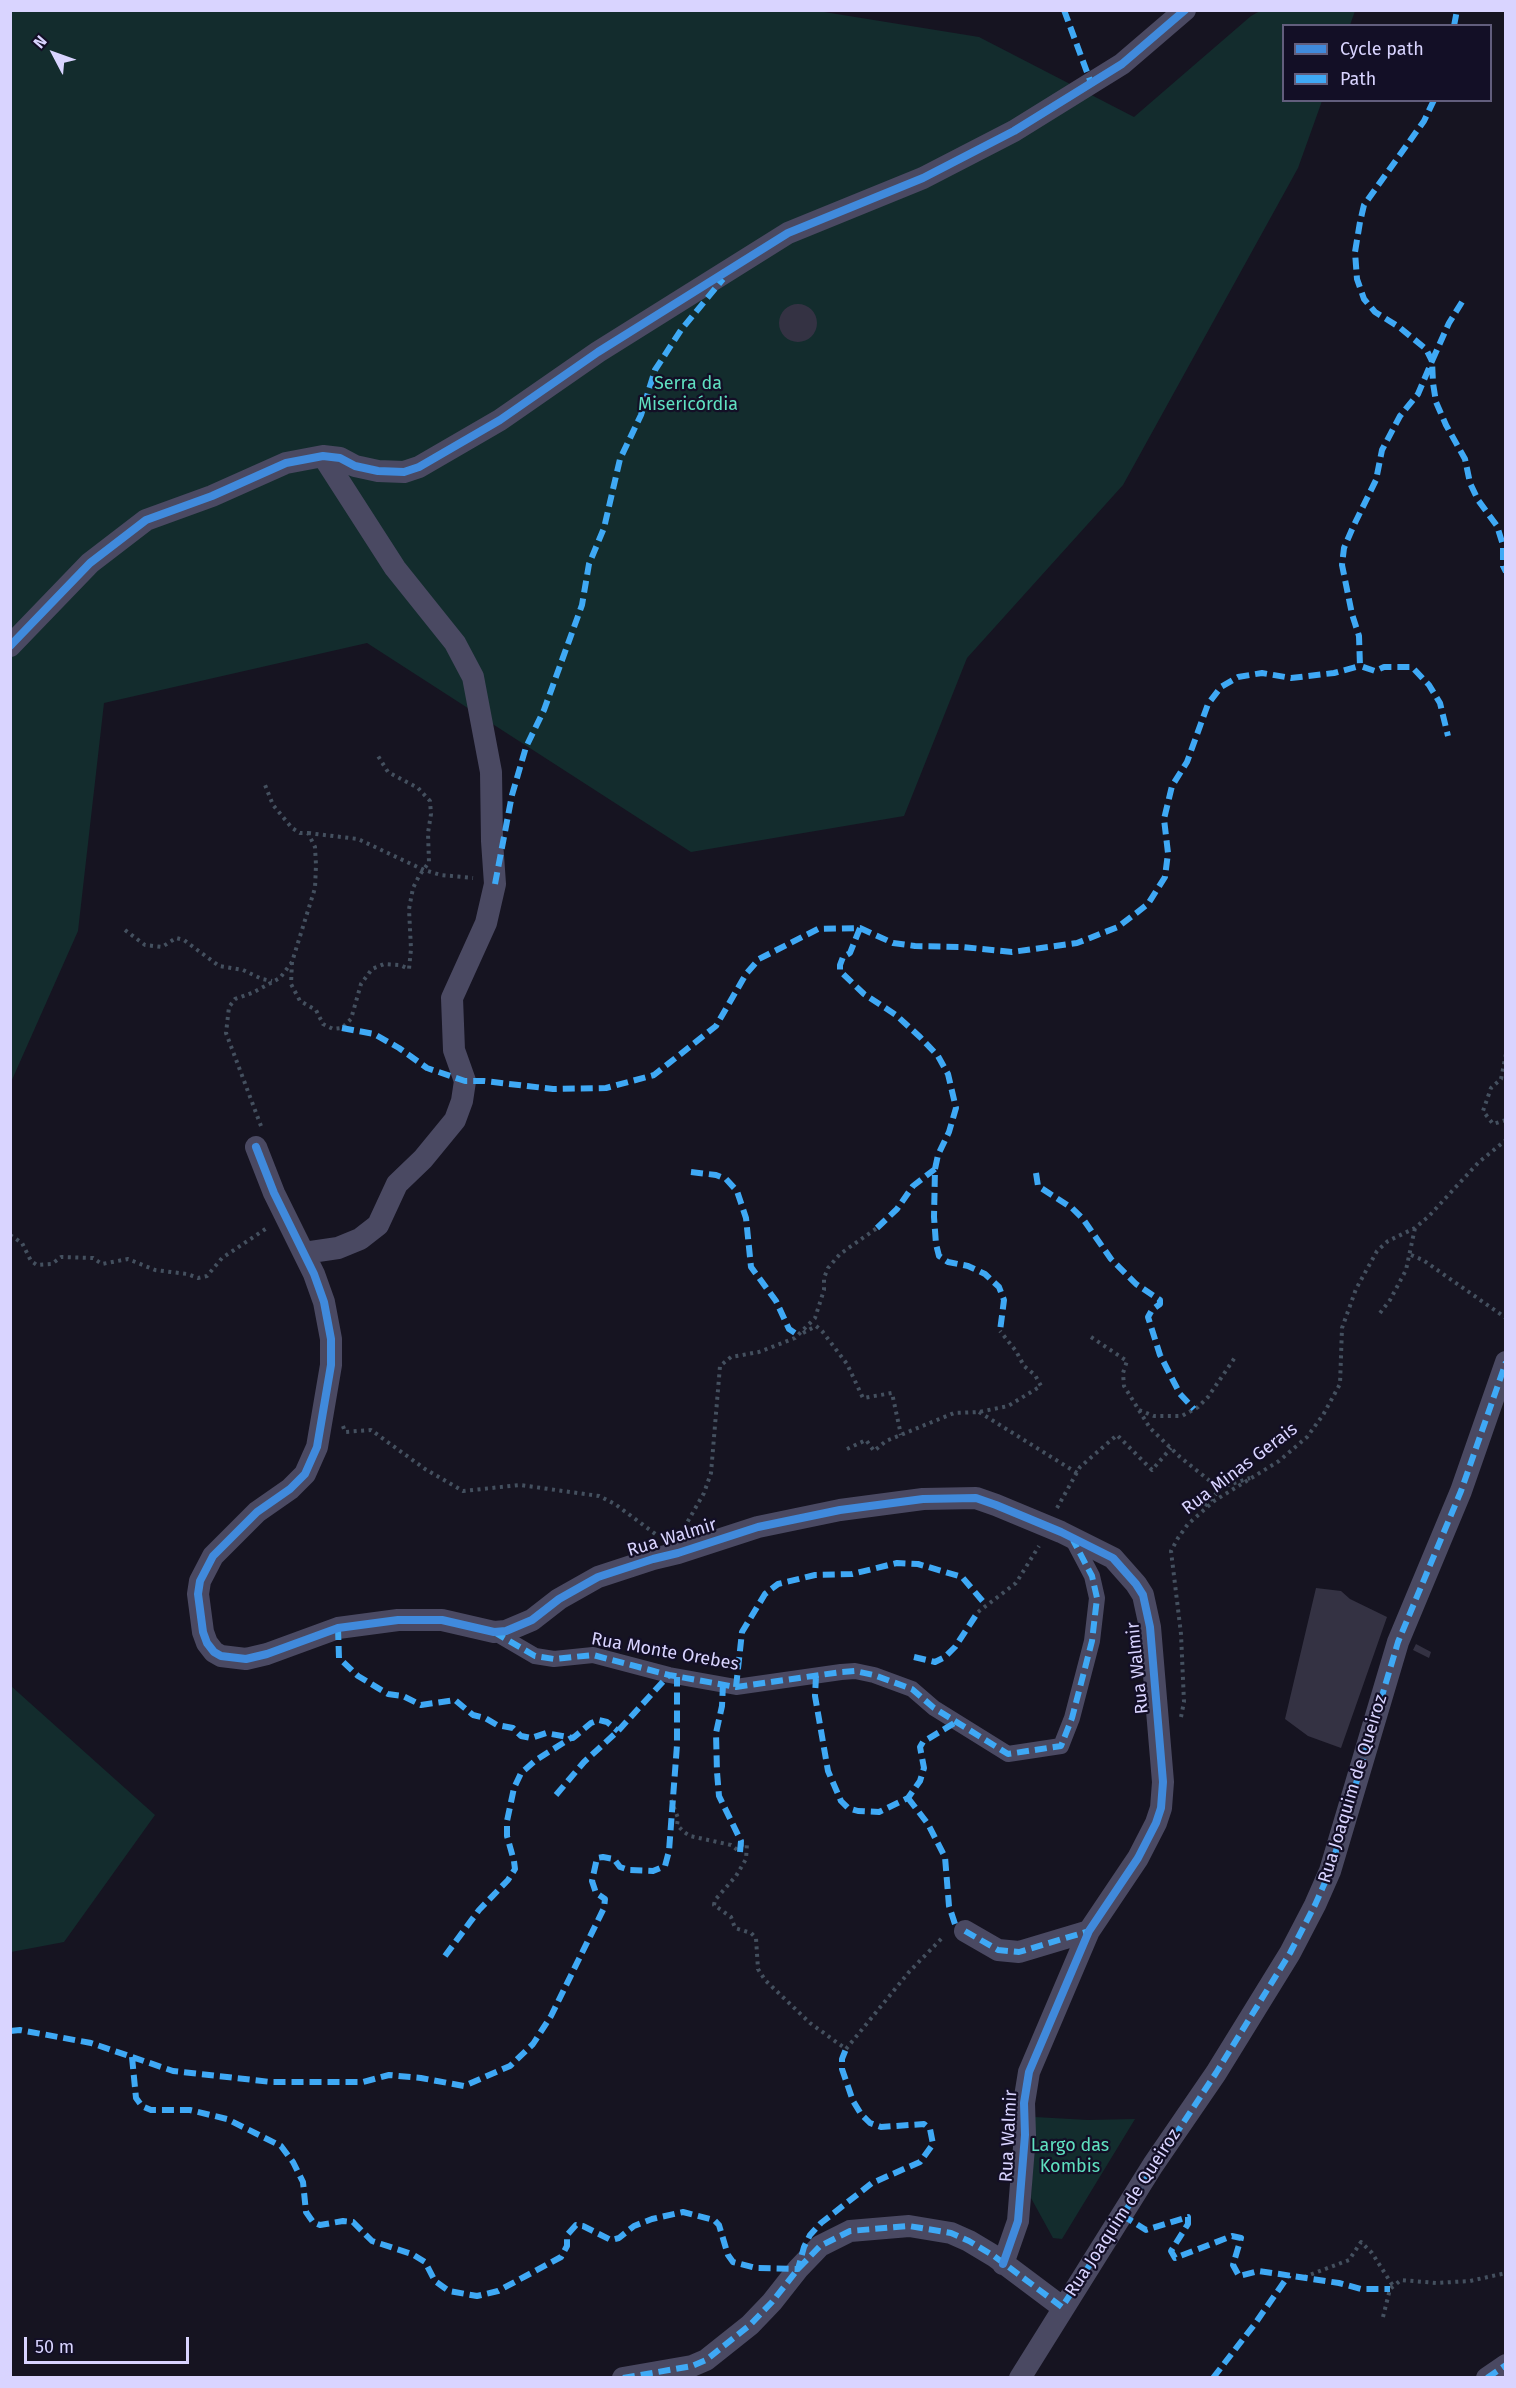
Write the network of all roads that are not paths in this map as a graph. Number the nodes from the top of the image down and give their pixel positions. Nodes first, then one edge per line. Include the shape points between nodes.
1 (1185, 10) edge
2 (323, 456) junction
3 (10, 646) edge
4 (256, 1147) road end
5 (304, 1253) junction
6 (1506, 1362) edge
7 (1072, 1538) junction
8 (494, 1632) junction
9 (965, 1931) road end
10 (1089, 1931) junction
11 (1003, 2264) junction
12 (1062, 2307) junction
13 (1506, 2366) edge
14 (623, 2378) edge
15 (1020, 2378) edge
16 (1487, 2378) edge

1 - 2 street via 1122,64 1014,131 923,178 788,233 598,352 500,420 419,467 404,472 378,471
2 - 3 street via 286,463 146,520 90,563
2 - 5 street via 395,568 455,642 473,676 491,772 495,884 486,923 452,998 454,1050 465,1081 455,1120 397,1184 378,1225 360,1239 338,1248
4 - 5 street
5 - 8 street via 324,1302 331,1339 331,1365 317,1447 305,1474 257,1512 213,1556 198,1594 207,1642 221,1656 246,1659 338,1628 398,1620 442,1620
6 - 12 street, Rua Joaquim de Queiroz via 1461,1491 1398,1642 1330,1871 1315,1905 1216,2073
7 - 8 street, Rua Walmir via 976,1498 923,1499 840,1510 676,1548 598,1577 532,1620
7 - 8 street, Rua Monte Orebes via 1092,1576 1097,1598 1092,1641 1061,1746 1008,1754 934,1708 912,1689 855,1671 736,1687 593,1655 554,1659 535,1656
7 - 10 street, Rua Walmir via 1113,1558 1143,1595 1150,1627 1163,1782 1161,1808 1149,1837
9 - 10 street via 998,1950 1019,1952
10 - 11 street, Rua Walmir via 1029,2072 1018,2221
11 - 12 street
11 - 14 street via 951,2233 909,2226 850,2231 820,2246 750,2325 706,2360
12 - 15 street, Rua Joaquim de Queiroz
13 - 16 street

